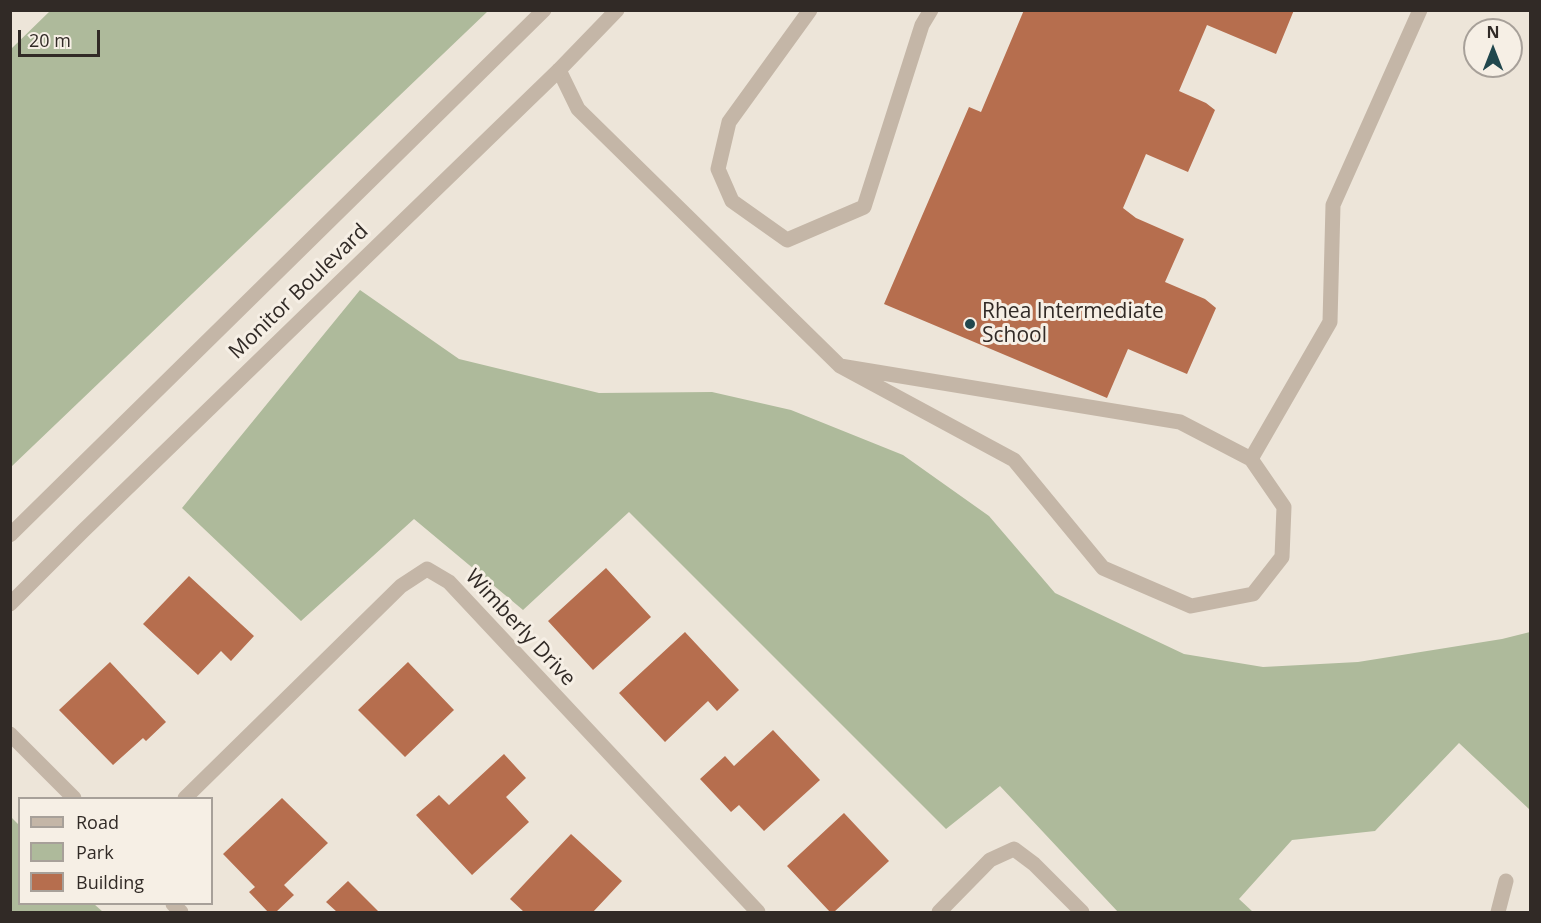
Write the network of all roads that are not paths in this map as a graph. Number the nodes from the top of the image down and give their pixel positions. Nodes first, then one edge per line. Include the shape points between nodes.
1 (544, 10) edge
2 (617, 10) edge
3 (810, 10) edge
4 (931, 10) edge
5 (1420, 10) edge
6 (559, 70) junction
7 (840, 366) junction
8 (1251, 459) junction
9 (10, 535) edge
10 (10, 604) edge
11 (10, 734) edge
12 (73, 797) edge
13 (187, 797) edge
14 (1506, 881) dead end
15 (759, 912) edge
16 (939, 912) edge
17 (1082, 912) edge
18 (1498, 912) edge

1 - 9 street, Monitor Boulevard
2 - 6 street, Monitor Boulevard
3 - 4 street via 729,122 718,169 732,201 787,240 864,207 922,25
5 - 8 street via 1333,205 1329,322
6 - 7 street via 578,109
6 - 10 street, Monitor Boulevard
7 - 8 street via 1180,422
7 - 8 street via 1014,460 1103,568 1191,606 1253,594 1282,557 1284,507
11 - 12 street
13 - 15 street, Wimberly Drive via 401,586 427,569 449,582
14 - 18 street
16 - 17 street via 990,860 1014,849

